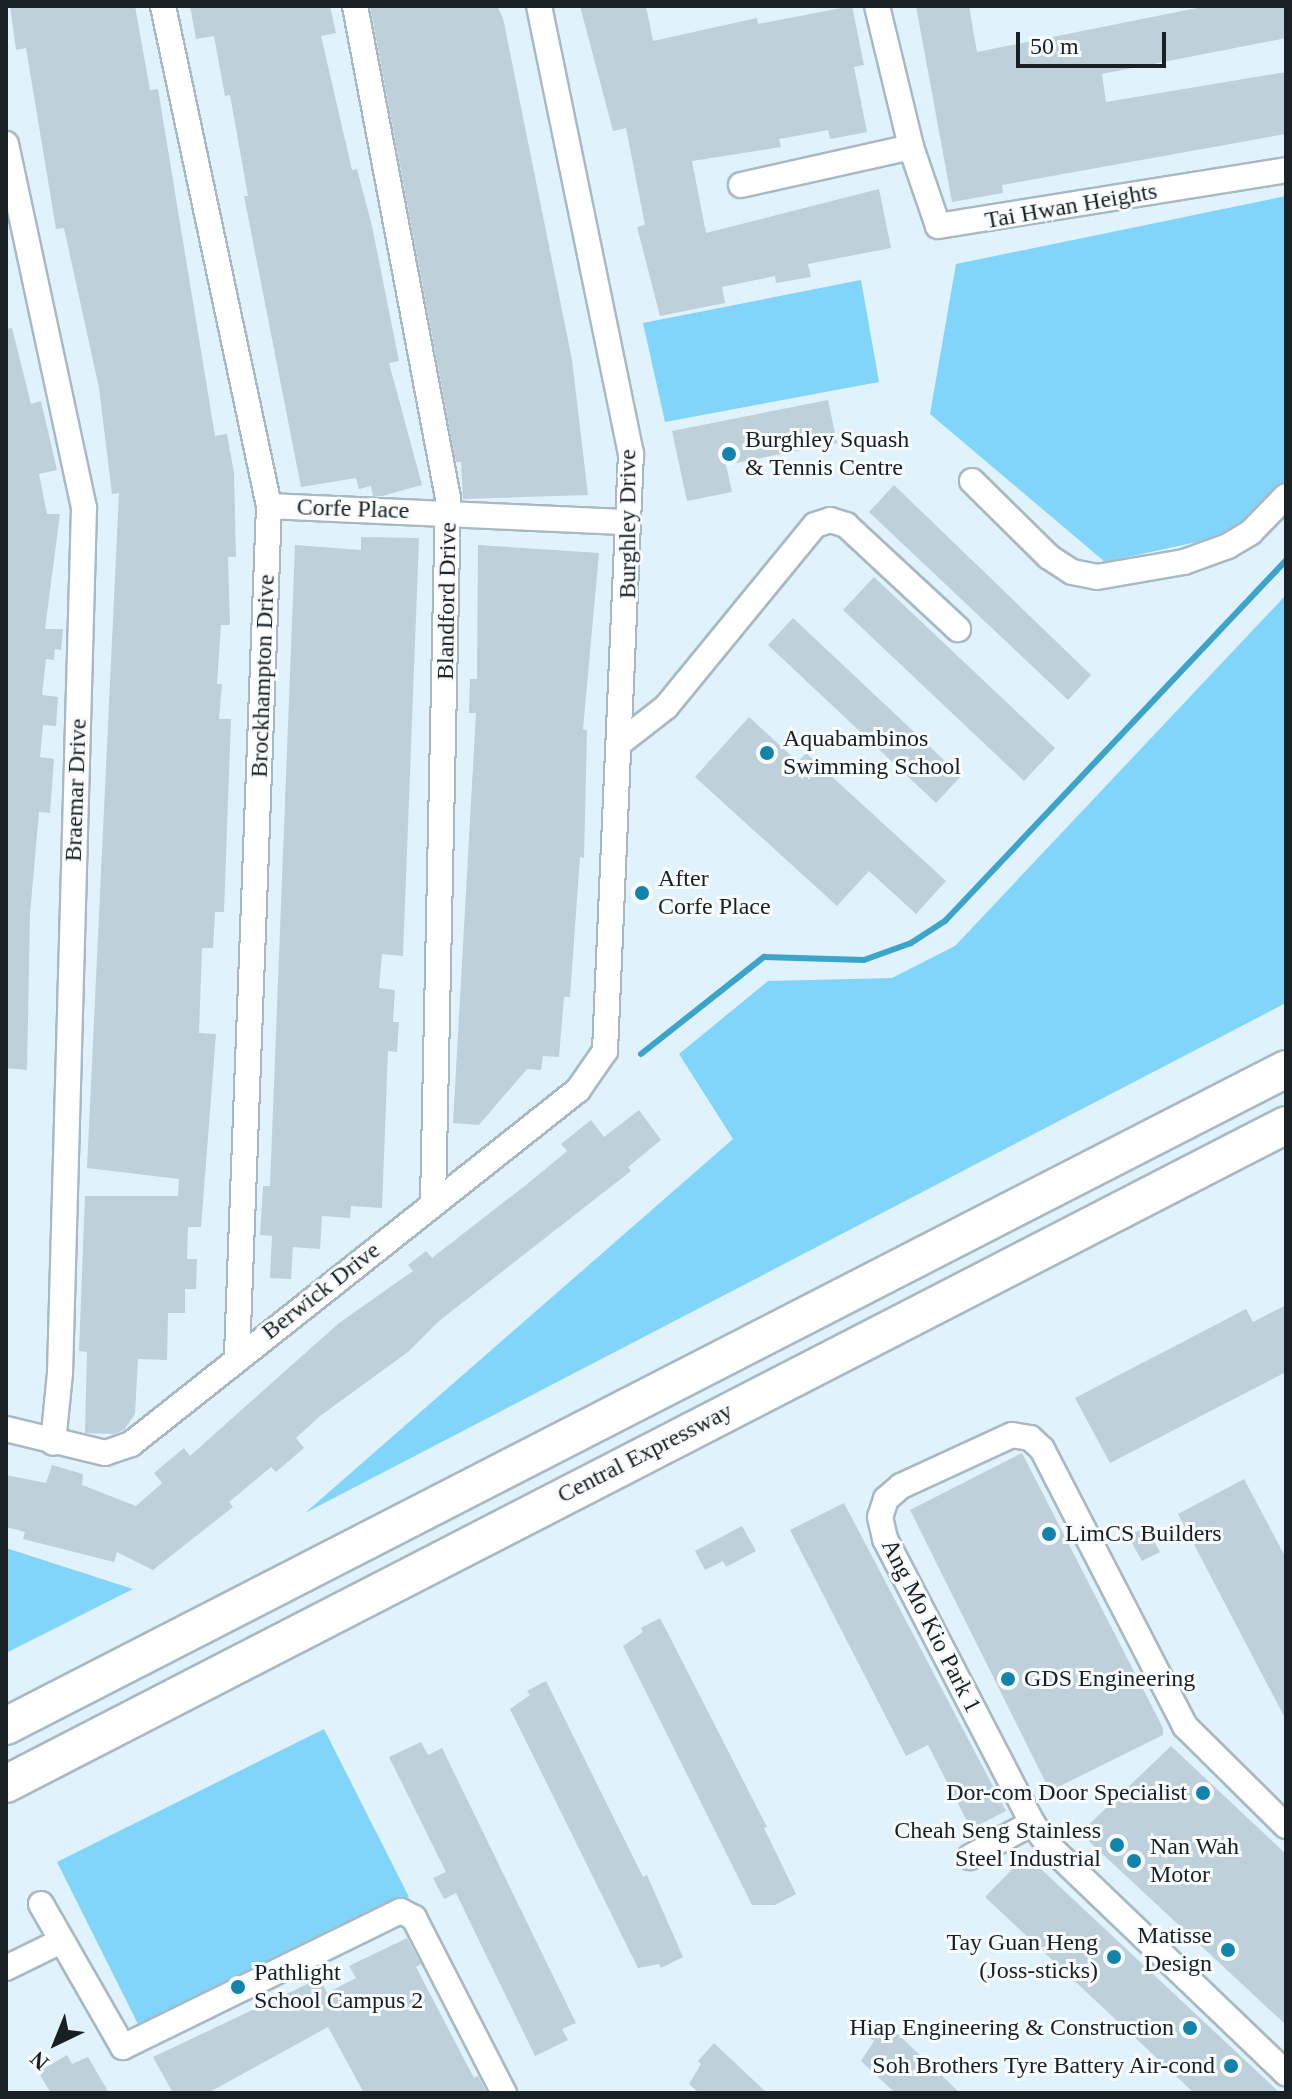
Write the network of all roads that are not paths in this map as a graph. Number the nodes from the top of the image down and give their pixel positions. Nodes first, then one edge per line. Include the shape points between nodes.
1 (163, 6) edge
2 (355, 6) edge
3 (539, 6) edge
4 (877, 6) edge
5 (6, 144) edge
6 (911, 147) junction
7 (1286, 170) edge
8 (741, 185) dead end
9 (972, 481) dead end
10 (1286, 496) edge
11 (269, 506) junction
12 (448, 512) junction
13 (628, 522) junction
14 (958, 629) dead end
15 (621, 742) junction
16 (605, 1051) joint
17 (1286, 1069) edge
18 (1286, 1125) edge
19 (433, 1204) junction
20 (237, 1356) junction
21 (6, 1429) edge
22 (53, 1443) junction
23 (6, 1726) edge
24 (6, 1784) edge
25 (1032, 1823) junction
26 (1286, 1826) edge
27 (970, 1857) dead end
28 (41, 1904) dead end
29 (61, 1941) junction
30 (6, 1968) edge
31 (1286, 2073) edge
32 (504, 2093) edge

1 - 11 street, Brockhampton Drive
2 - 12 street, Blandford Drive
3 - 13 street, Burghley Drive via 622,396 631,454
4 - 6 street, Tai Hwan Heights
5 - 22 street, Braemar Drive via 84,508 60,1358
6 - 7 street, Tai Hwan Heights via 933,220 946,227
6 - 8 street
9 - 10 street via 1049,557 1072,572 1097,577 1184,562 1228,546 1251,532
11 - 12 street, Corfe Place
11 - 20 street, Brockhampton Drive
12 - 13 street, Corfe Place
12 - 19 street, Blandford Drive
13 - 15 street, Burghley Drive
14 - 15 street via 846,525 830,520 815,525 666,707
15 - 16 street, Burghley Drive
16 - 19 street, Berwick Drive via 578,1090
17 - 23 highway, Central Expressway
18 - 24 highway, Central Expressway
19 - 20 street, Berwick Drive
20 - 22 street, Berwick Drive via 120,1449 105,1453
21 - 22 street, Berwick Drive
25 - 26 street, Ang Mo Kio Park 1 via 885,1539 880,1517 886,1499 901,1486 1012,1435 1030,1438 1042,1449 1185,1726
25 - 27 street
25 - 31 street, Ang Mo Kio Park 1 via 1050,1847
28 - 29 street
29 - 30 street
29 - 32 street via 123,2047 401,1911 414,1918

